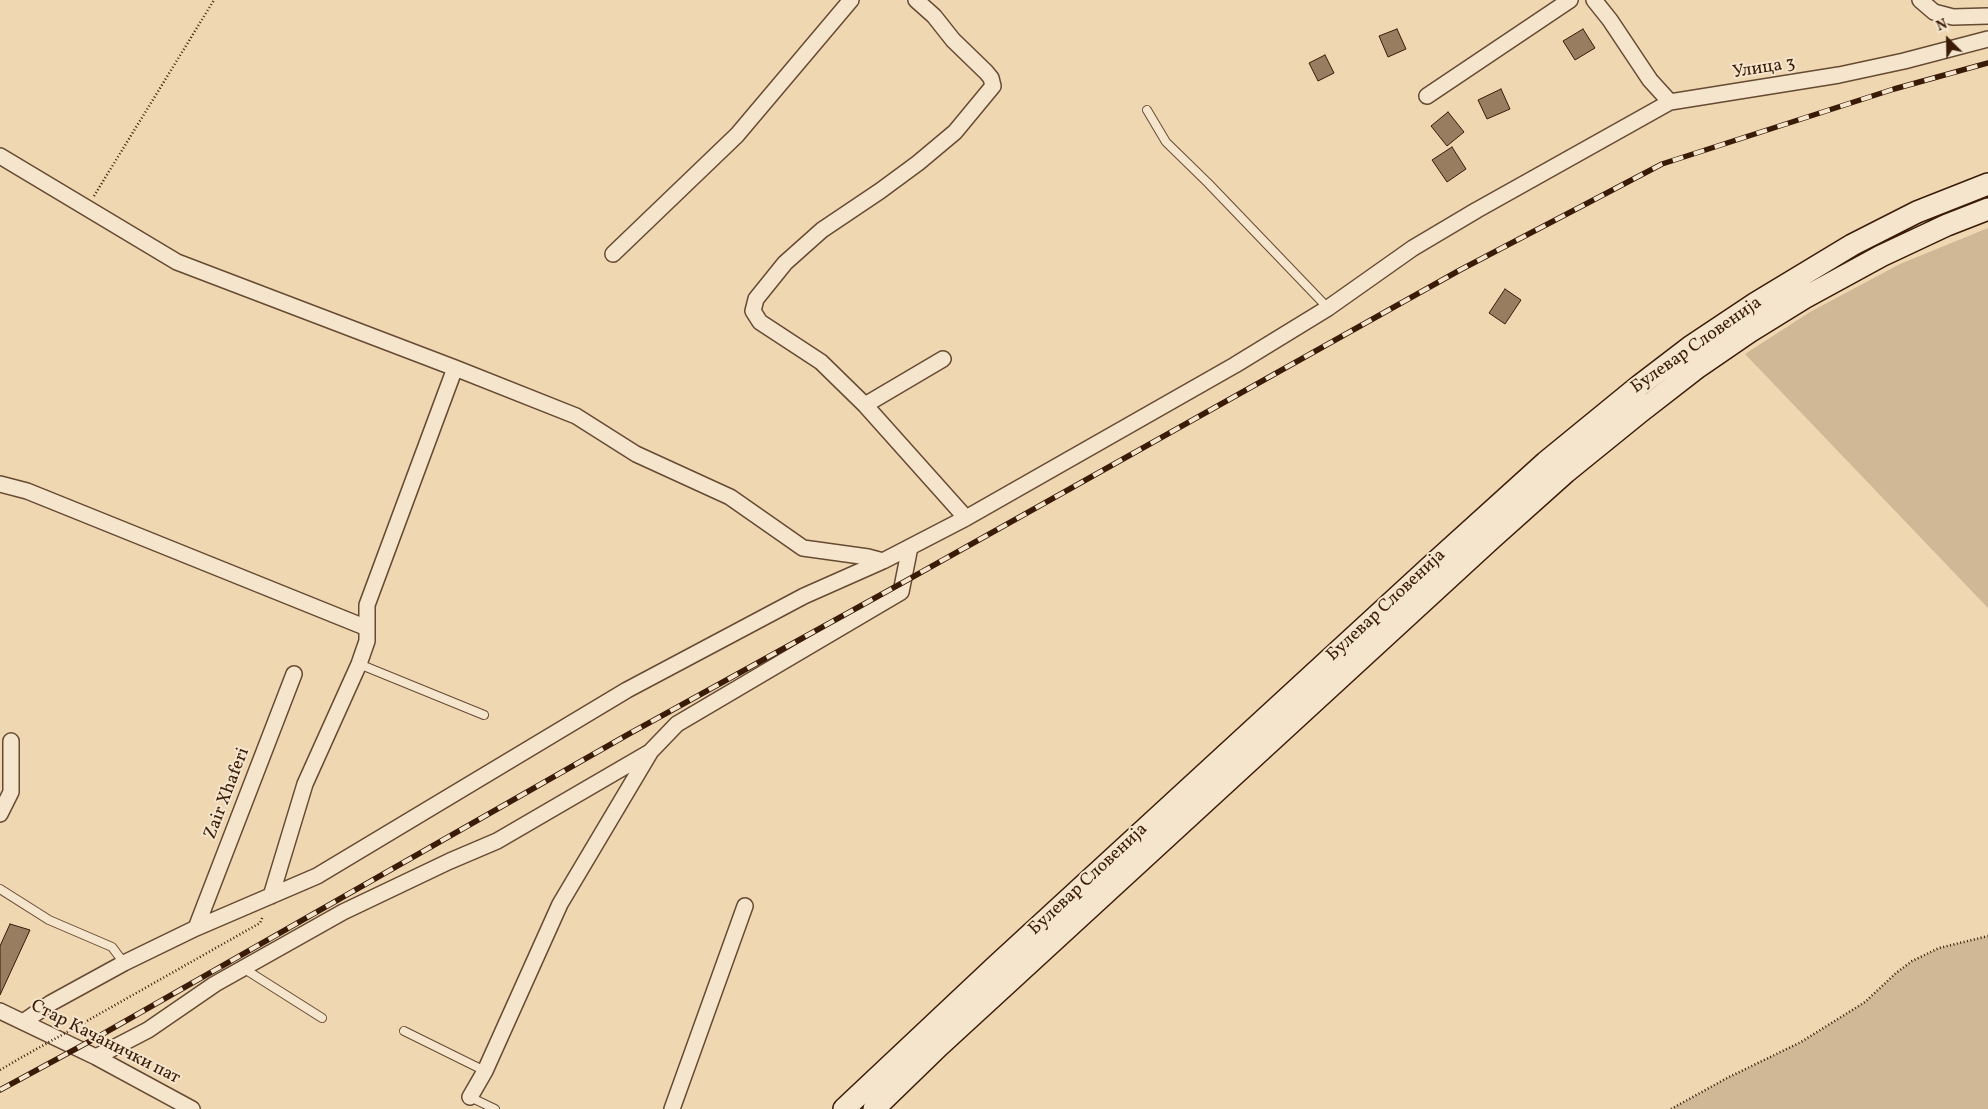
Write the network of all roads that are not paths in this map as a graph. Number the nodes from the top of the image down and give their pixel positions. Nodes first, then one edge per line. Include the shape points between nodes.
1 (851, 0) edge
2 (916, 0) edge
3 (1570, 0) edge
4 (1594, 0) edge
5 (1920, 0) edge
6 (1988, 16) edge
7 (1988, 38) edge
8 (1427, 96) dead end
9 (1670, 102) junction
10 (1147, 110) dead end
11 (0, 156) edge
12 (1988, 184) edge
13 (1988, 209) edge
14 (613, 254) dead end
15 (1328, 308) junction
16 (943, 359) dead end
17 (455, 368) junction
18 (865, 405) junction
19 (0, 484) edge
20 (966, 518) junction
21 (910, 548) junction
22 (883, 561) junction
23 (367, 628) junction
24 (359, 664) junction
25 (294, 674) dead end
26 (484, 714) dead end
27 (11, 741) dead end
28 (651, 751) junction
29 (0, 814) edge
30 (0, 889) edge
31 (271, 896) junction
32 (745, 906) dead end
33 (196, 928) junction
34 (124, 963) junction
35 (243, 968) junction
36 (3, 1016) edge
37 (322, 1018) dead end
38 (23, 1022) junction
39 (404, 1030) dead end
40 (96, 1057) junction
41 (485, 1071) junction
42 (470, 1097) joint
43 (192, 1109) edge
44 (495, 1109) edge
45 (672, 1109) edge
46 (844, 1109) edge
47 (874, 1109) edge

1 - 14 street via 737,135
2 - 18 street via 986,72 993,86 954,132 933,151 822,230 785,262 756,299 753,311 760,322 821,362
3 - 8 street
4 - 9 street via 1650,80
5 - 6 street via 1934,12 1953,17
7 - 9 street, Улица 3 via 1839,75
9 - 15 street, Улица 3 via 1413,248
10 - 15 lane via 1166,142
11 - 17 street via 177,262
12 - 46 street, Булевар Словенија via 1917,212 1852,245 1756,303 1639,386 1546,462 1438,559
13 - 47 street, Булевар Словенија via 1881,256 1804,298 1698,367 1640,412 1490,540
15 - 20 street, Улица 3
16 - 18 street
17 - 22 street via 576,416 636,454 730,497 803,548
17 - 23 street via 367,605
18 - 20 street
19 - 23 street via 27,491
20 - 21 street, Улица 3
21 - 22 street, Улица 3
21 - 28 street via 901,592 677,724
22 - 31 street, Улица 3 via 804,596 628,690 317,876
23 - 24 street via 367,641
24 - 26 lane
24 - 31 street via 305,784
25 - 33 street, Zair Xhaferi
27 - 29 street via 11,792
28 - 35 street via 497,841 343,912
28 - 41 street via 560,904
30 - 34 lane via 50,920 112,947
31 - 33 street, Улица 3
32 - 45 street
33 - 34 street, Улица 3
34 - 38 street, Улица 3
35 - 37 lane
35 - 40 street via 148,1030
36 - 38 street, Стар Качанички пат
38 - 40 street, Стар Качанички пат
39 - 41 lane
40 - 43 street, Стар Качанички пат
41 - 42 street
42 - 44 lane

